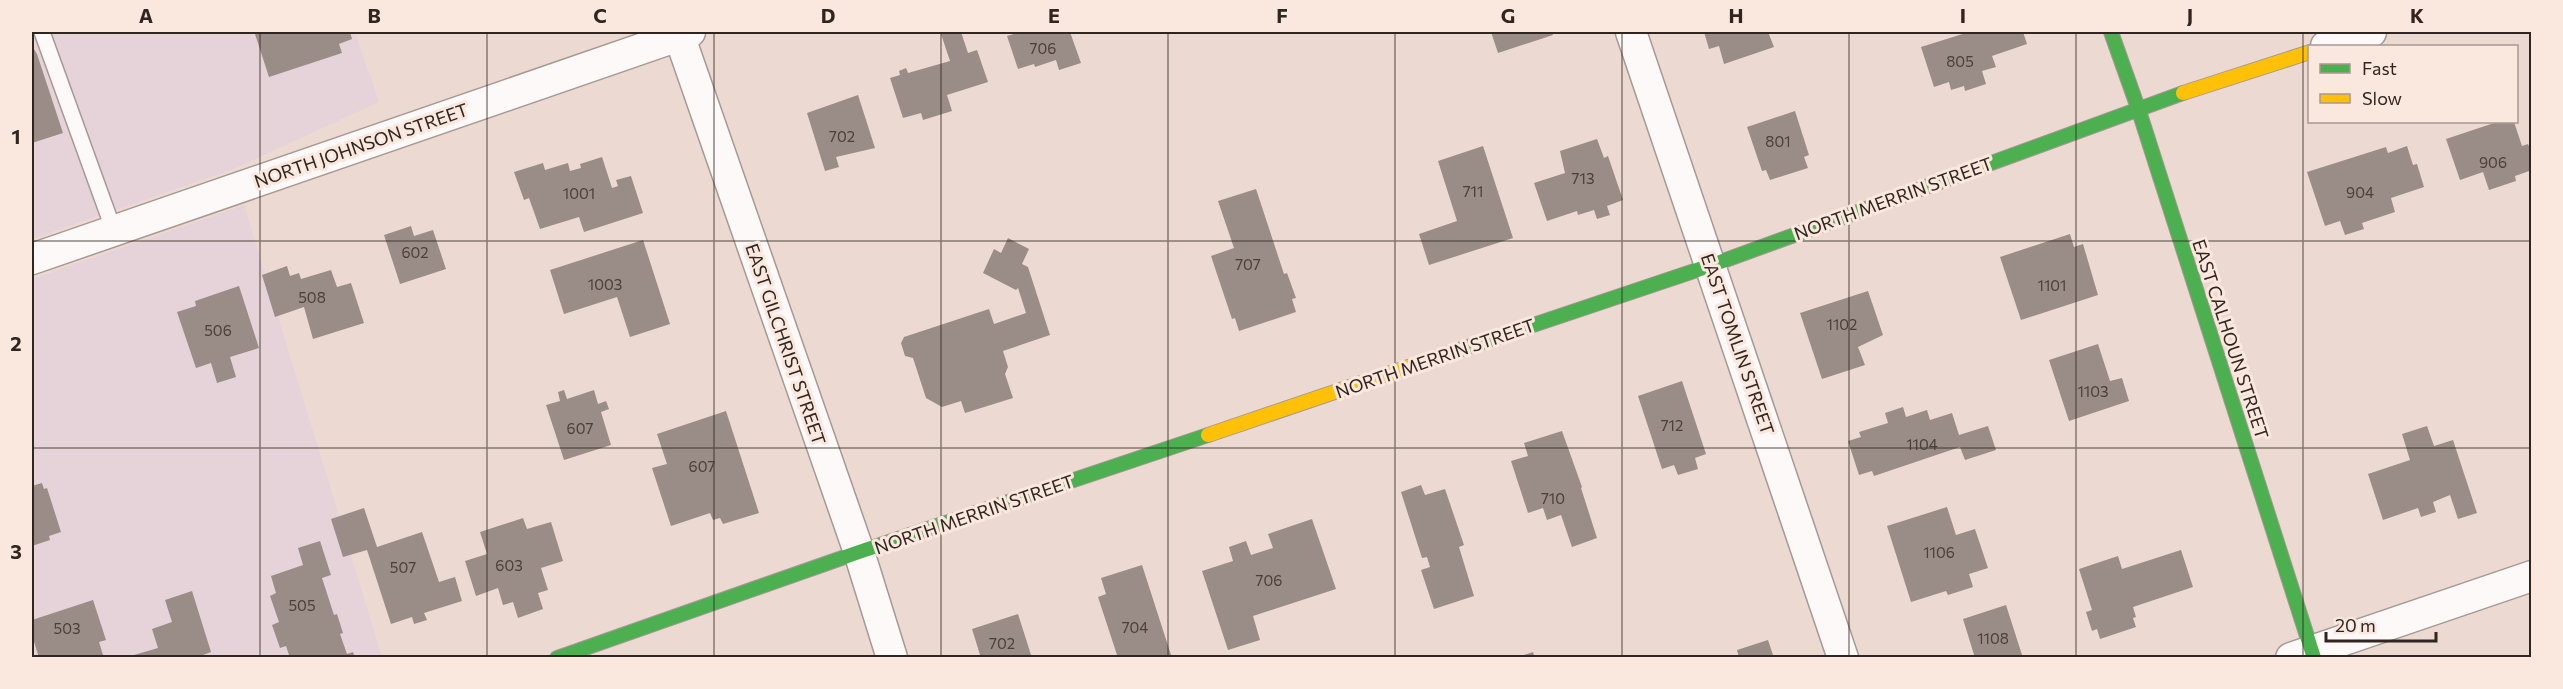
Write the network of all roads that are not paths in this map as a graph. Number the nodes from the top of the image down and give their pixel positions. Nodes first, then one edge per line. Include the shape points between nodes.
1 (42, 32) edge
2 (1632, 32) edge
3 (2110, 32) edge
4 (2371, 32) edge
5 (682, 33) edge
6 (2329, 45) edge
7 (2308, 53) edge
8 (2138, 108) junction
9 (114, 231) junction
10 (32, 259) edge
11 (1712, 265) junction
12 (859, 552) junction
13 (2532, 576) edge
14 (2306, 655) edge
15 (557, 657) edge
16 (892, 657) edge
17 (1843, 657) edge

1 - 9 lane
2 - 11 street, EAST TOMLIN STREET
3 - 8 street, EAST CALHOUN STREET
4 - 6 street
5 - 9 street, NORTH JOHNSON STREET
5 - 12 street, EAST GILCHRIST STREET
7 - 8 street, NORTH MERRIN STREET
8 - 11 street, NORTH MERRIN STREET
8 - 14 street, EAST CALHOUN STREET
9 - 10 street, NORTH JOHNSON STREET
11 - 12 street, NORTH MERRIN STREET
11 - 17 street, EAST TOMLIN STREET
12 - 15 street, NORTH MERRIN STREET
12 - 16 street, EAST GILCHRIST STREET
13 - 14 street

